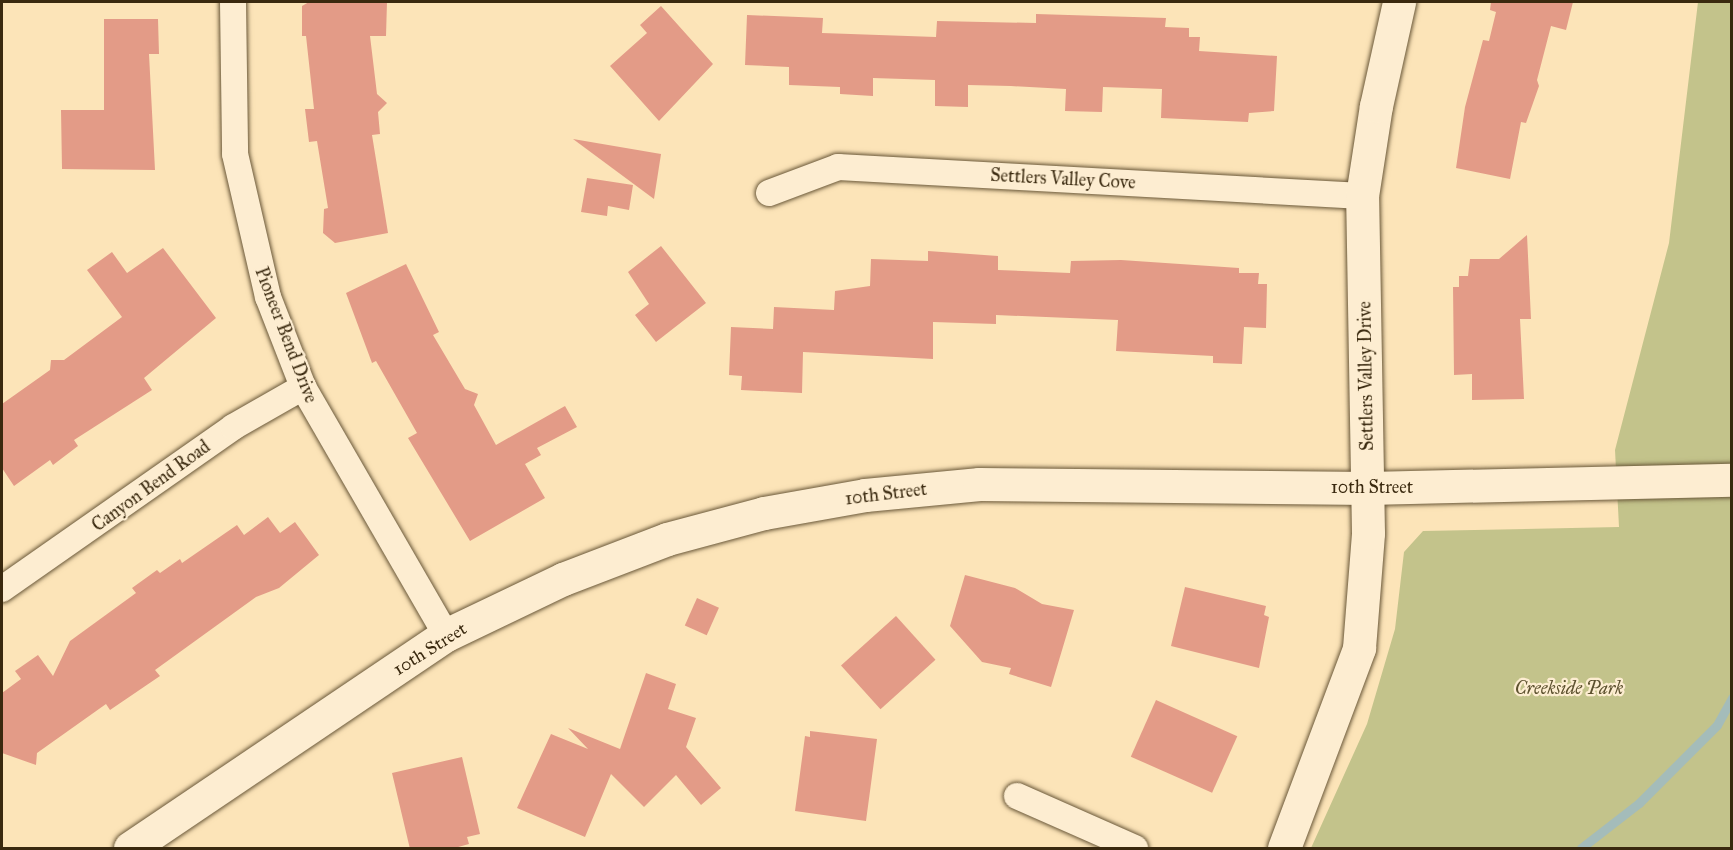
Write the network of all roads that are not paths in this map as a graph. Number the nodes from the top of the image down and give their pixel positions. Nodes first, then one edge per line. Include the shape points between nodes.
1 (233, 2) edge
2 (1399, 2) edge
3 (769, 193) dead end
4 (1362, 196) junction
5 (303, 387) junction
6 (1731, 480) edge
7 (1368, 488) junction
8 (2, 589) edge
9 (446, 635) junction
10 (1017, 796) dead end
11 (130, 849) edge
12 (1135, 849) edge
13 (1284, 849) edge

1 - 5 street, Pioneer Bend Drive via 235,154 268,297
2 - 4 street, Settlers Valley Drive via 1376,105
3 - 4 street, Settlers Valley Cove via 838,167
4 - 7 street, Settlers Valley Drive
5 - 8 street, Canyon Bend Road via 233,427
5 - 9 street, Pioneer Bend Drive
6 - 7 street, 10th Street
7 - 9 street, 10th Street via 979,484 866,495 764,513 667,539 563,579
7 - 13 street, Settlers Valley Drive via 1359,648
9 - 11 street, 10th Street
10 - 12 street

